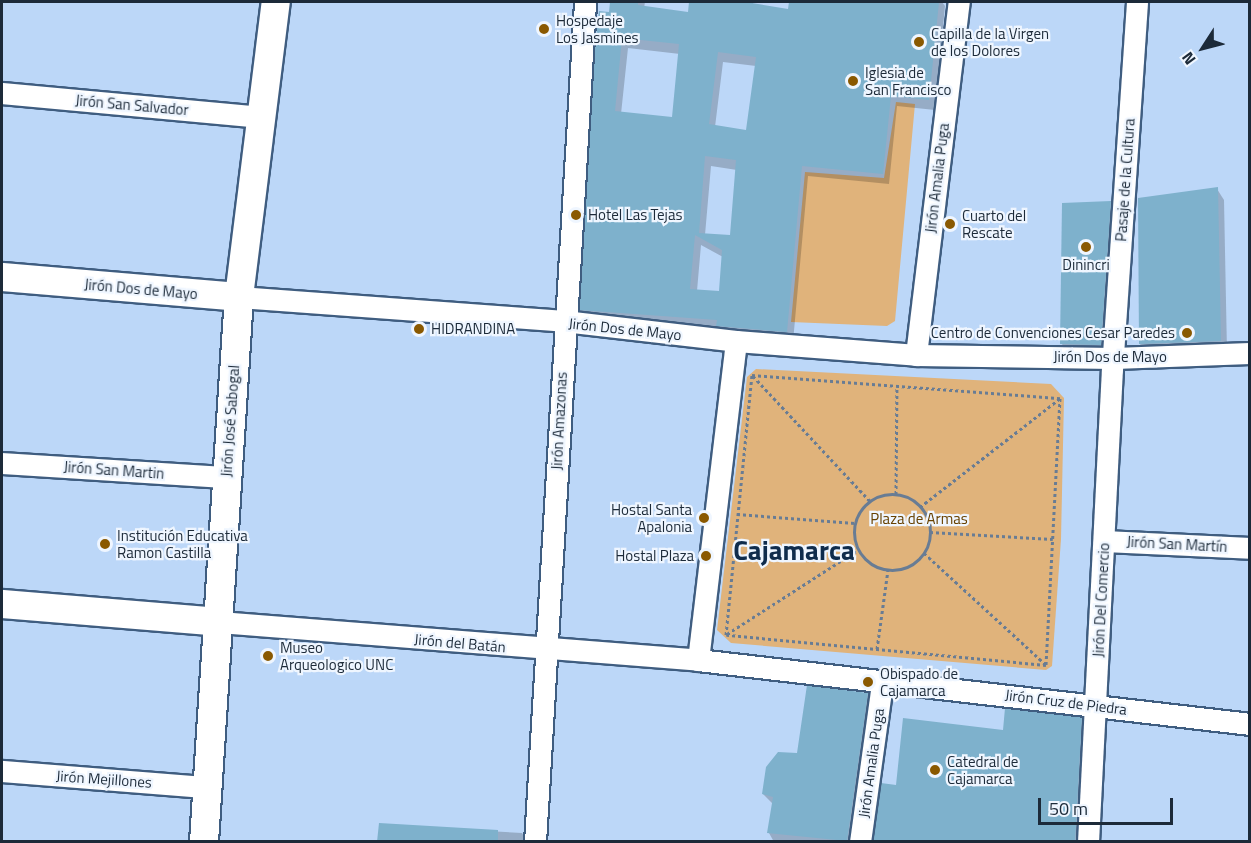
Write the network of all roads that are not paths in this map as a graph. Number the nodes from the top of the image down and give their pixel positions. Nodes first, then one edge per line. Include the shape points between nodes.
1 (276, 2) edge
2 (585, 2) edge
3 (959, 2) edge
4 (1137, 2) edge
5 (2, 93) edge
6 (262, 117) junction
7 (2, 277) edge
8 (239, 297) junction
9 (564, 321) junction
10 (736, 341) junction
11 (1250, 354) edge
12 (916, 355) junction
13 (1114, 358) junction
14 (2, 463) edge
15 (226, 477) junction
16 (1104, 541) junction
17 (1250, 548) edge
18 (2, 604) edge
19 (220, 622) junction
20 (547, 650) junction
21 (698, 660) junction
22 (882, 684) junction
23 (1095, 706) junction
24 (1250, 724) edge
25 (2, 771) edge
26 (206, 787) junction
27 (204, 842) edge
28 (535, 842) edge
29 (860, 842) edge
30 (1088, 842) edge

1 - 6 street, Jirón José Sabogal
2 - 9 street, Jirón Amazonas
3 - 12 street, Jirón Amalia Puga
4 - 13 street, Pasaje de la Cultura
5 - 6 street, Jirón San Salvador
6 - 8 street, Jirón José Sabogal
7 - 8 street, Jirón Dos de Mayo
8 - 9 street, Jirón Dos de Mayo
8 - 15 street, Jirón José Sabogal
9 - 10 street, Jirón Dos de Mayo
9 - 20 street, Jirón Amazonas
10 - 12 street, Jirón Dos de Mayo
10 - 21 street
11 - 13 street, Jirón Dos de Mayo
12 - 13 street, Jirón Dos de Mayo
13 - 16 street, Jirón Del Comercio
14 - 15 street, Jirón San Martin
15 - 19 street, Jirón José Sabogal
16 - 17 street, Jirón San Martín
16 - 23 street, Jirón Del Comercio
18 - 19 street, Jirón del Batán
19 - 20 street, Jirón del Batán
19 - 26 street, Jirón José Sabogal
20 - 21 street, Jirón del Batán
20 - 28 street, Jirón Amazonas
21 - 22 street, Jirón del Batán
22 - 23 street, Jirón Cruz de Piedra via 1039,697
22 - 29 street, Jirón Amalia Puga
23 - 24 street, Jirón Cruz de Piedra
23 - 30 street, Jirón Del Comercio
25 - 26 street, Jirón Mejillones
26 - 27 street, Jirón José Sabogal

